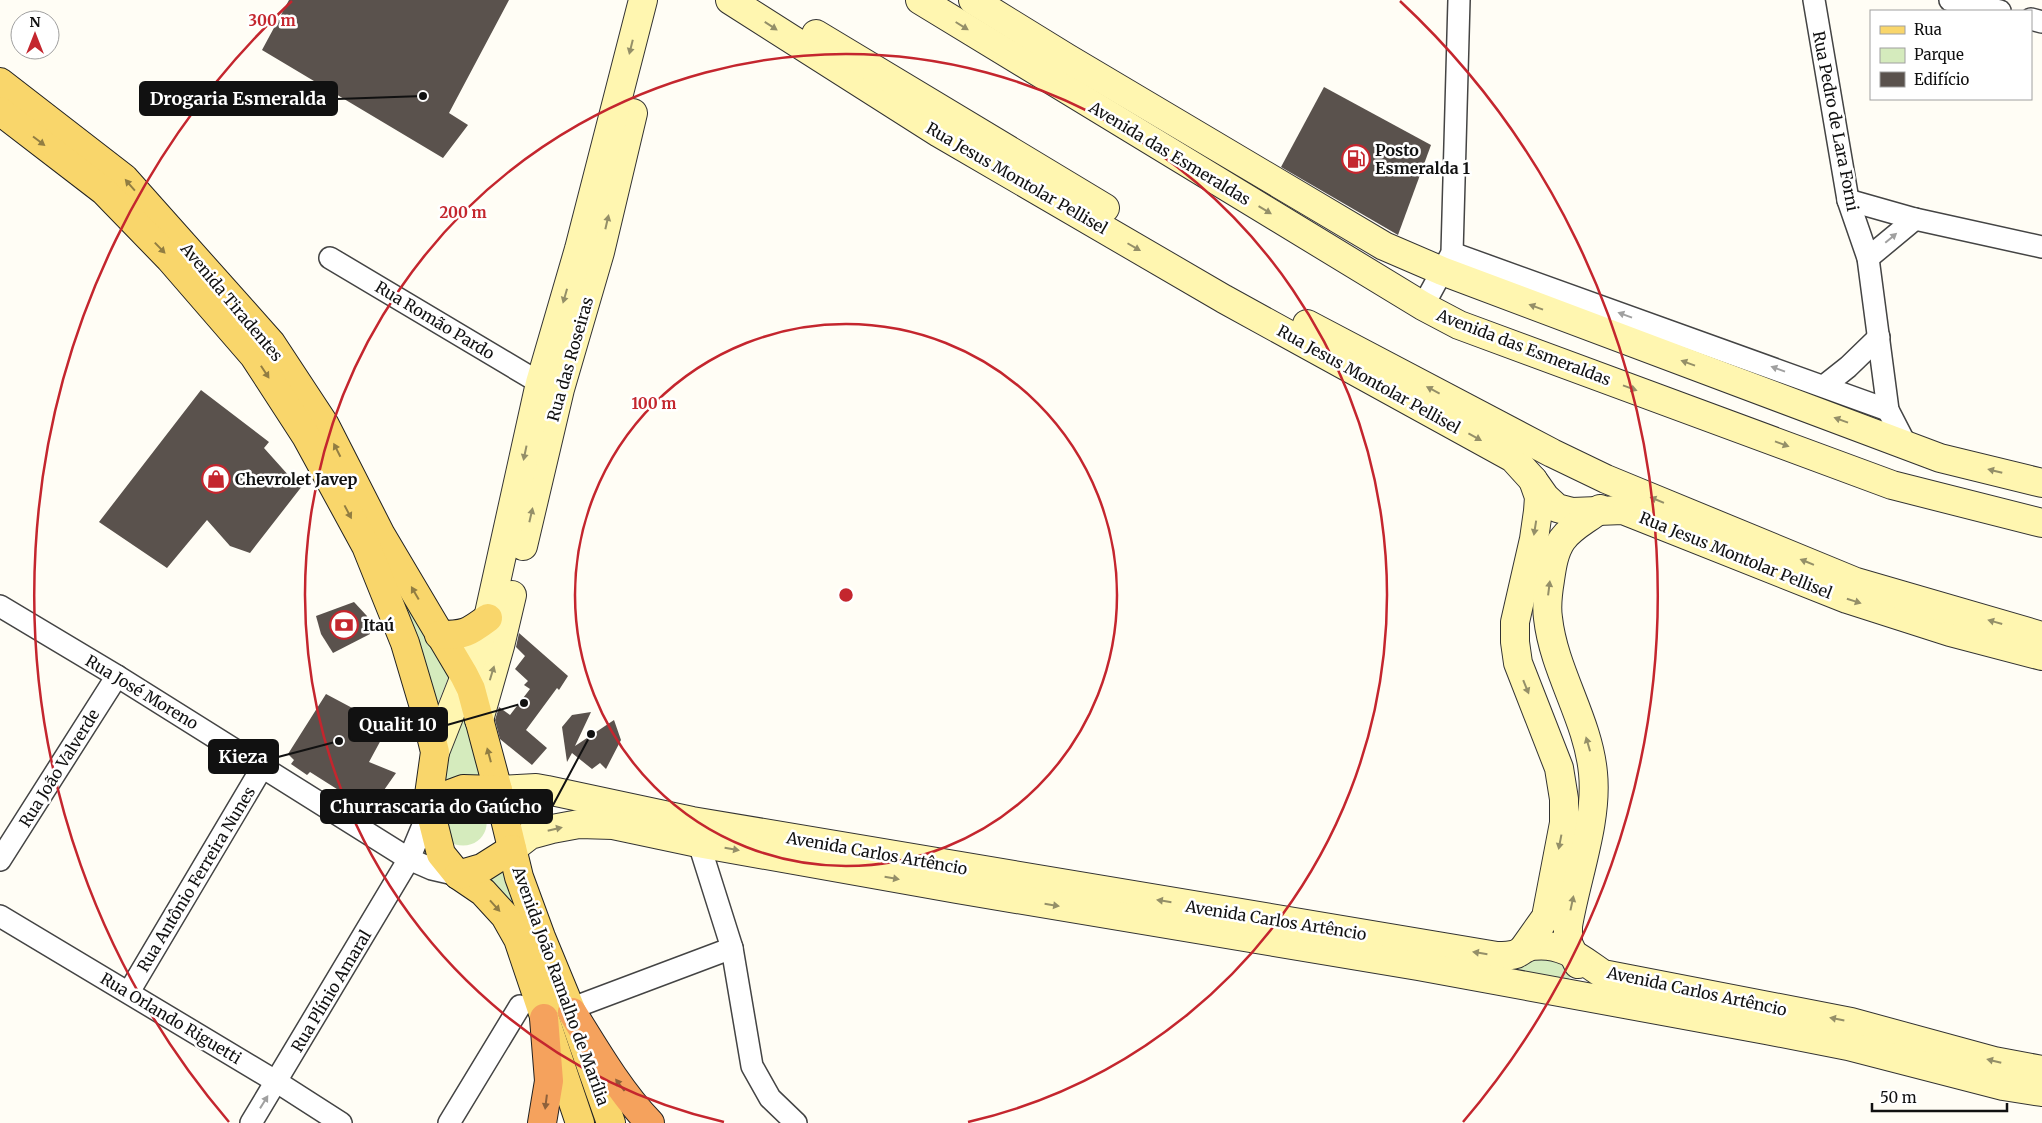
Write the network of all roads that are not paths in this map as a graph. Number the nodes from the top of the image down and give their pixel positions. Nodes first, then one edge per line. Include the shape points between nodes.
1 (643, 0) edge
2 (663, 0) edge
3 (730, 0) edge
4 (762, 0) edge
5 (920, 0) edge
6 (973, 0) edge
7 (1459, 0) edge
8 (1814, 0) edge
9 (1950, 0) edge
10 (1997, 10) edge
11 (1067, 58) junction
12 (0, 82) edge
13 (1054, 83) junction
14 (630, 90) junction
15 (910, 104) junction
16 (0, 111) edge
17 (1848, 200) junction
18 (1915, 219) junction
19 (2042, 247) edge
20 (330, 258) dead end
21 (1868, 258) junction
22 (1447, 262) junction
23 (1423, 306) junction
24 (1879, 337) junction
25 (550, 386) junction
26 (1824, 386) junction
27 (1888, 410) junction
28 (1906, 445) junction
29 (1552, 453) junction
30 (1606, 479) junction
31 (1533, 480) junction
32 (2042, 483) edge
33 (1598, 510) junction
34 (2042, 522) edge
35 (0, 606) edge
36 (488, 618) junction
37 (439, 635) junction
38 (2042, 636) edge
39 (2042, 656) edge
40 (464, 675) junction
41 (117, 676) junction
42 (479, 720) junction
43 (435, 752) junction
44 (264, 766) junction
45 (498, 790) junction
46 (428, 807) junction
47 (695, 832) junction
48 (512, 849) junction
49 (409, 858) junction
50 (0, 860) edge
51 (458, 875) junction
52 (960, 878) junction
53 (0, 916) edge
54 (732, 948) junction
55 (1521, 951) junction
56 (1571, 951) junction
57 (1544, 990) junction
58 (129, 992) junction
59 (520, 1006) dead end
60 (577, 1008) junction
61 (544, 1018) junction
62 (1768, 1018) junction
63 (2042, 1070) edge
64 (277, 1082) junction
65 (2042, 1092) edge
66 (251, 1123) edge
67 (341, 1123) edge
68 (449, 1123) edge
69 (542, 1123) edge
70 (580, 1123) edge
71 (611, 1123) edge
72 (650, 1123) edge
73 (796, 1123) edge

1 -> 14 main road, Rua das Roseiras
2 - 14 main road, Rua das Roseiras
3 -> 15 main road, Rua Jesus Montolar Pellisel
4 - 15 main road, Rua Jesus Montolar Pellisel
5 -> 13 main road, Avenida das Esmeraldas
6 - 11 main road, Avenida das Esmeraldas
7 - 22 street
8 - 17 street, Rua Pedro de Lara Forni
9 - 10 street
11 - 13 main road
11 - 22 main road, Avenida das Esmeraldas via 1384,246
37 -> 12 main road, Avenida Tiradentes via 324,425 271,343 124,178
13 -> 23 main road, Avenida das Esmeraldas
14 - 25 main road, Rua das Roseiras via 590,250
29 -> 15 main road, Rua Jesus Montolar Pellisel via 1237,286
15 -> 31 main road, Rua Jesus Montolar Pellisel via 1224,299 1513,458
16 -> 43 main road, Avenida Tiradentes via 104,191 170,259 254,356 306,436 366,546 405,643
17 - 18 street
17 - 21 street, Rua Pedro de Lara Forni
18 - 19 street
21 -> 18 street
20 - 25 street, Rua Romão Pardo
21 - 24 street, Rua Pedro de Lara Forni
22 - 23 street
26 -> 22 street
28 -> 22 main road, Avenida das Esmeraldas
23 -> 34 main road, Avenida das Esmeraldas via 1459,325 1892,485
24 - 26 street
24 - 27 street, Rua Pedro de Lara Forni
25 -> 36 main road, Rua das Roseiras
42 -> 25 main road, Rua das Roseiras via 500,646
26 - 27 street
27 - 28 street, Rua Pedro de Lara Forni
32 -> 28 main road, Avenida das Esmeraldas via 1940,458
29 - 30 main road, Rua Jesus Montolar Pellisel
29 - 31 main road via 1542,457 1535,468
30 - 33 main road via 1606,496
38 -> 30 main road, Rua Jesus Montolar Pellisel via 1856,582
31 - 33 main road, Rua Jesus Montolar Pellisel via 1557,508 1572,512
31 -> 55 main road via 1538,511 1515,622 1515,642 1518,663 1559,768 1564,823 1546,917
33 -> 39 main road, Rua Jesus Montolar Pellisel via 1623,510 1847,598 1950,632
56 -> 33 main road via 1568,926 1592,808 1594,775 1590,749 1556,654 1547,615 1548,594 1556,550 1572,528
35 - 41 street, Rua José Moreno
36 - 37 main road via 464,634
36 - 40 main road, Rua das Roseiras
37 - 40 main road, Avenida Tiradentes
40 - 42 main road, Avenida Tiradentes
40 - 43 main road, Rua das Roseiras
41 - 44 street, Rua José Moreno
41 - 50 street, Rua João Valverde
45 -> 42 main road, Avenida Tiradentes
43 - 46 main road
44 - 49 street, Rua José Moreno
44 - 58 street, Rua Antônio Ferreira Nunes
45 - 46 main road via 463,789
45 - 47 main road, Avenida Carlos Artêncio via 546,790
45 - 48 main road
46 - 49 street, Rua Plínio Amaral
46 - 51 main road via 441,854
48 -> 47 main road, Avenida Carlos Artêncio via 530,836 579,824
47 - 52 main road, Avenida Carlos Artêncio
47 - 54 street
48 - 51 main road via 482,868
48 - 60 main road, Avenida João Ramalho de Marília via 541,937
49 - 51 street, Rua José Moreno via 432,869
49 - 64 street, Rua Plínio Amaral
51 -> 61 main road, Avenida João Ramalho de Marília via 483,892 505,916 518,938
55 -> 52 main road, Avenida Carlos Artêncio via 1497,956
52 -> 57 main road, Avenida Carlos Artêncio
53 - 58 street, Rua Orlando Riguetti
54 - 60 street
54 - 73 street via 752,1066 770,1098
55 - 56 main road, Avenida Carlos Artêncio via 1533,946 1547,946
55 - 57 main road via 1515,962 1517,973 1522,980
56 - 57 main road via 1578,965 1576,979 1569,986
56 - 62 main road, Avenida Carlos Artêncio via 1603,974
57 - 62 main road, Avenida Carlos Artêncio
58 - 64 street, Rua Orlando Riguetti
59 - 68 street
60 - 71 main road, Avenida João Ramalho de Marília
72 -> 60 highway via 613,1075
61 -> 69 highway via 549,1081
61 - 70 main road, Avenida João Ramalho de Marília
63 -> 62 main road, Avenida Carlos Artêncio via 1994,1061 1851,1022
62 - 65 main road, Avenida Carlos Artêncio via 1848,1046 2003,1086
66 -> 64 street, Rua Plínio Amaral
64 - 67 street, Rua Orlando Riguetti

